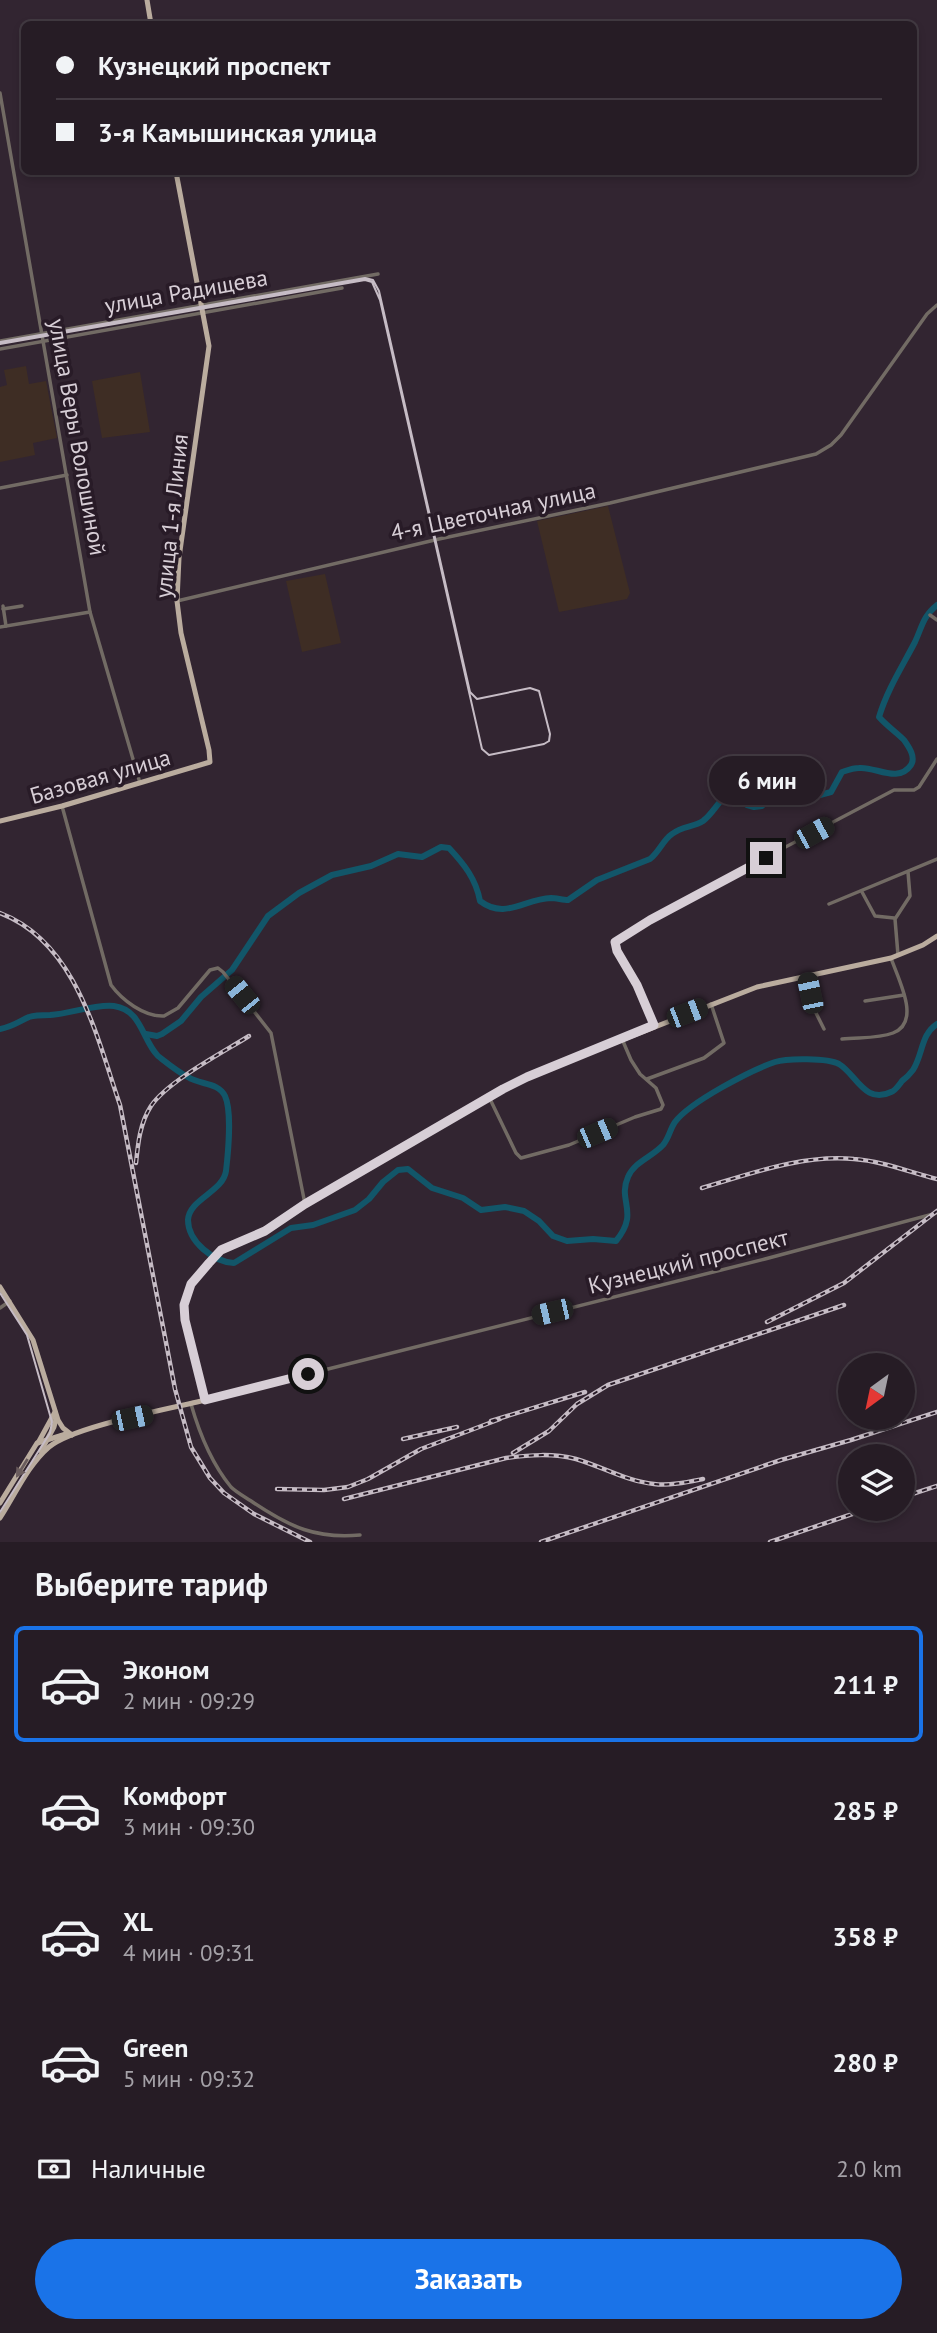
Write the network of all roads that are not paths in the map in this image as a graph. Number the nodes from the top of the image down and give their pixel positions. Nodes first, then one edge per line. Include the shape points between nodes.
1 (147, 0) edge
2 (150, 21) edge
3 (0, 93) edge
4 (177, 175) edge
5 (378, 274) dead end
6 (341, 288) dead end
7 (201, 305) junction
8 (937, 305) edge
9 (203, 313) junction
10 (43, 333) junction
11 (0, 341) edge
12 (45, 341) junction
13 (0, 349) edge
14 (66, 475) junction
15 (0, 488) edge
16 (177, 601) junction
17 (22, 606) dead end
18 (90, 612) junction
19 (930, 615) dead end
20 (937, 620) edge
21 (6, 626) junction
22 (0, 627) edge
23 (937, 759) edge
24 (210, 762) joint
25 (140, 783) junction
26 (62, 807) junction
27 (0, 821) edge
28 (937, 859) edge
29 (908, 872) junction
30 (862, 892) junction
31 (829, 904) dead end
32 (895, 919) junction
33 (937, 936) edge
34 (894, 957) junction
35 (807, 976) junction
36 (904, 995) junction
37 (865, 1001) dead end
38 (711, 1003) junction
39 (654, 1025) junction
40 (824, 1029) dead end
41 (622, 1039) junction
42 (842, 1039) dead end
43 (647, 1079) junction
44 (489, 1097) junction
45 (305, 1204) junction
46 (937, 1213) edge
47 (0, 1287) edge
48 (10, 1301) junction
49 (0, 1308) edge
50 (205, 1400) junction
51 (191, 1404) junction
52 (55, 1413) junction
53 (71, 1434) junction
54 (49, 1438) junction
55 (37, 1443) junction
56 (36, 1460) junction
57 (0, 1503) edge
58 (0, 1518) edge
59 (360, 1535) dead end

1 - 2 main road
3 - 10 street, улица Веры Волошиной
4 - 7 main road
5 - 7 street, улица Радищева
6 - 9 street, улица Радищева
7 - 9 main road, улица 1-я Линия
7 - 10 street, улица Радищева
8 - 16 street, 4-я Цветочная улица via 841,435 816,454
9 - 12 street, улица Радищева
9 - 16 main road, улица 1-я Линия via 209,346
10 - 11 street, улица Радищева
10 - 12 street, улица Веры Волошиной
12 - 13 street, улица Радищева
12 - 14 street, улица Веры Волошиной
14 - 15 street
14 - 18 street, улица Веры Волошиной
16 - 24 main road, улица 1-я Линия
17 - 21 street via 3,608
18 - 21 street
18 - 25 street, улица Веры Волошиной
19 - 20 street
21 - 22 street
23 - 39 street via 914,790 894,790 615,942
24 - 25 main road, Базовая улица
25 - 26 main road, Базовая улица
26 - 27 main road, Базовая улица
26 - 45 street via 111,985 119,996 150,1014 164,1016 178,1008 215,968 223,971 271,1033
28 - 29 street
29 - 30 street
29 - 32 street via 911,896
30 - 31 street
30 - 32 street via 875,916
32 - 34 street
33 - 34 main road
34 - 35 main road
34 - 36 street
35 - 38 main road via 757,986
35 - 40 street
36 - 37 street
36 - 42 street via 905,1025 879,1036
38 - 39 main road
38 - 43 street via 724,1042 704,1058
39 - 41 main road
41 - 43 street
41 - 44 main road
43 - 44 street via 662,1100 661,1109 522,1158
44 - 45 main road
45 - 50 main road via 265,1231 221,1250 191,1284 185,1320
46 - 50 street, Кузнецкий проспект
47 - 48 main road
48 - 49 street
48 - 52 main road via 33,1340
50 - 51 main road, Кузнецкий проспект
51 - 53 main road, Кузнецкий проспект
51 - 59 street via 216,1465 232,1488 283,1522 336,1537
52 - 53 main road
52 - 54 main road
52 - 55 main road
53 - 54 main road, Кузнецкий проспект
53 - 56 main road, Кузнецкий проспект
54 - 55 main road, Кузнецкий проспект
54 - 56 main road
55 -> 57 main road
56 - 58 main road, Кузнецкий проспект

